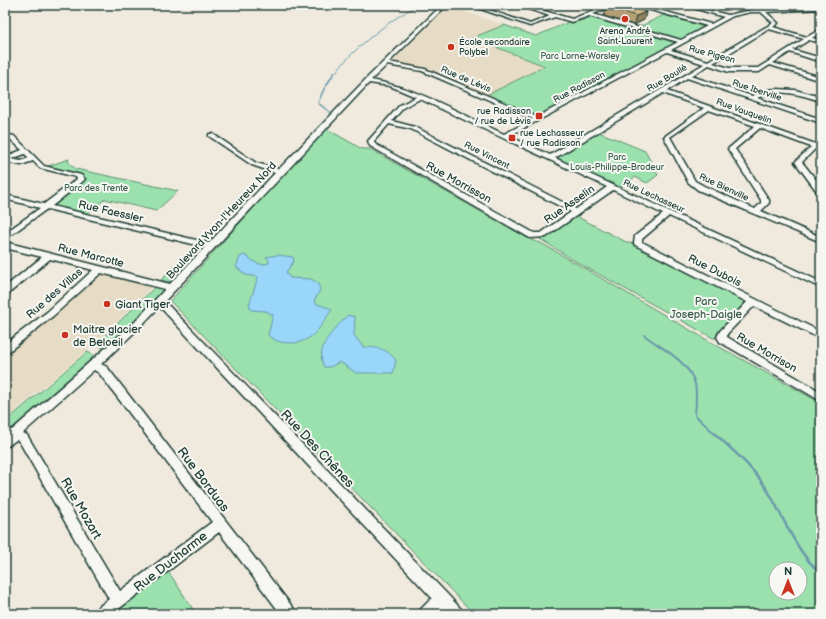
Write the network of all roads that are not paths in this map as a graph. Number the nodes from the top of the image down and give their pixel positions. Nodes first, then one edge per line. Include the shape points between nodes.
1 (445, 5) edge
2 (471, 5) edge
3 (518, 5) edge
4 (612, 5) edge
5 (635, 5) edge
6 (685, 5) edge
7 (693, 6) edge
8 (821, 8) edge
9 (762, 11) junction
10 (590, 15) junction
11 (554, 16) junction
12 (728, 17) junction
13 (711, 26) junction
14 (768, 28) junction
15 (821, 30) edge
16 (809, 38) junction
17 (682, 42) junction
18 (821, 42) edge
19 (667, 50) junction
20 (790, 51) junction
21 (821, 60) edge
22 (386, 63) junction
23 (708, 64) junction
24 (771, 64) junction
25 (686, 76) junction
26 (821, 79) edge
27 (368, 81) junction
28 (662, 91) junction
29 (420, 97) junction
30 (752, 98) junction
31 (821, 99) edge
32 (708, 108) junction
33 (537, 119) junction
34 (821, 121) edge
35 (387, 122) junction
36 (759, 126) junction
37 (212, 135) dead end
38 (5, 136) edge
39 (504, 136) junction
40 (818, 147) edge
41 (26, 151) junction
42 (550, 158) junction
43 (33, 159) junction
44 (280, 172) junction
45 (612, 187) junction
46 (821, 191) edge
47 (5, 197) edge
48 (46, 207) junction
49 (576, 212) junction
50 (756, 212) junction
51 (668, 213) junction
52 (5, 237) edge
53 (538, 237) joint
54 (821, 240) edge
55 (5, 245) edge
56 (211, 246) junction
57 (49, 256) junction
58 (100, 269) junction
59 (821, 285) edge
60 (172, 288) junction
61 (5, 292) edge
62 (753, 301) junction
63 (157, 304) junction
64 (821, 336) edge
65 (5, 348) edge
66 (94, 365) junction
67 (821, 397) edge
68 (8, 437) edge
69 (220, 523) junction
70 (441, 598) junction
71 (118, 601) junction
72 (102, 614) edge
73 (289, 614) edge
74 (426, 614) edge
75 (456, 614) edge

1 - 22 street, Boulevard Yvon-l'Heureux Nord
2 - 11 street via 530,25
3 - 11 street
4 - 10 street
5 - 13 street
6 - 7 street
7 - 12 street
8 - 9 street, Rue Radisson
9 - 12 street, Rue Radisson via 743,12
9 - 14 street via 776,22
10 - 11 street via 571,21
10 - 17 street
12 - 13 street, Rue Radisson
13 - 17 street, Rue Radisson
14 - 16 street
14 - 23 street, Rue Boullé
15 - 16 street, Rue Pigeon
16 - 18 street
16 - 20 street, Rue Pigeon
17 - 19 street, Rue Radisson
19 - 23 street, Rue Pigeon
19 - 33 street, Rue Radisson
20 - 21 street
20 - 24 street, Rue Pigeon
22 - 27 street, Boulevard Yvon-l'Heureux Nord
22 - 33 street, Rue de Lévis via 423,70
23 - 24 street, Rue Pigeon via 734,70 759,70
23 - 25 street, Rue Boullé
24 - 26 street
25 - 28 street, Rue Boullé
25 - 30 street, Rue Iberville
27 - 29 street, Rue Lechasseur via 397,87
27 - 44 street, Boulevard Yvon-l'Heureux Nord
28 - 32 street, Rue Vauquelin
28 - 42 street, Rue Boullé
29 - 35 street via 402,106
29 - 39 street, Rue Lechasseur
30 - 31 street via 763,92 791,91
30 - 34 street, Rue Iberville
32 - 36 street, Rue Vauquelin
32 - 50 street, Rue Bienville via 669,134 667,138 694,184
33 - 39 street, Rue Radisson
35 - 49 street, Rue Vincent via 413,128
35 - 53 street, Rue Morrisson via 371,144
36 - 40 street, Rue Vauquelin
36 - 50 street via 731,149 765,200
37 - 44 street via 252,163
38 - 41 street via 12,137
39 - 42 street, Rue Lechasseur
40 - 46 street via 798,162
41 - 43 street
41 - 43 street via 7,159 20,163
42 - 45 street, Rue Lechasseur
43 - 48 street via 43,168 82,178
44 - 56 street, Boulevard Yvon-l'Heureux Nord
45 - 49 street, Rue Asselin
45 - 51 street, Rue Lechasseur
47 - 48 street, Rue Faessler
48 - 52 street
48 - 56 street, Rue Faessler
49 - 53 street, Rue Asselin
50 - 54 street, Rue Bienville
51 - 59 street, Rue Lechasseur
51 - 62 street, Rue Dubois via 638,238 638,243
55 - 57 street, Rue Marcotte
56 - 60 street, Boulevard Yvon-l'Heureux Nord
57 - 58 street, Rue Marcotte
57 - 61 street
58 - 60 street, Rue Marcotte
58 - 65 street, Rue des Villas via 44,319
60 - 63 street, Boulevard Yvon-l'Heureux Nord
62 - 64 street, Rue Dubois
62 - 67 street, Rue Morrison via 723,333 722,339
63 - 66 street, Boulevard Yvon-l'Heureux Nord
63 - 70 street, Rue Des Chênes via 165,307
66 - 68 street, Boulevard Yvon-l'Heureux Nord
66 - 69 street, Rue Borduas via 104,370
68 - 71 street, Rue Mozart via 23,438
69 - 71 street, Rue Ducharme
69 - 73 street, Rue Borduas
70 - 74 street
70 - 75 street, Rue Des Chênes
71 - 72 street, Rue Ducharme

